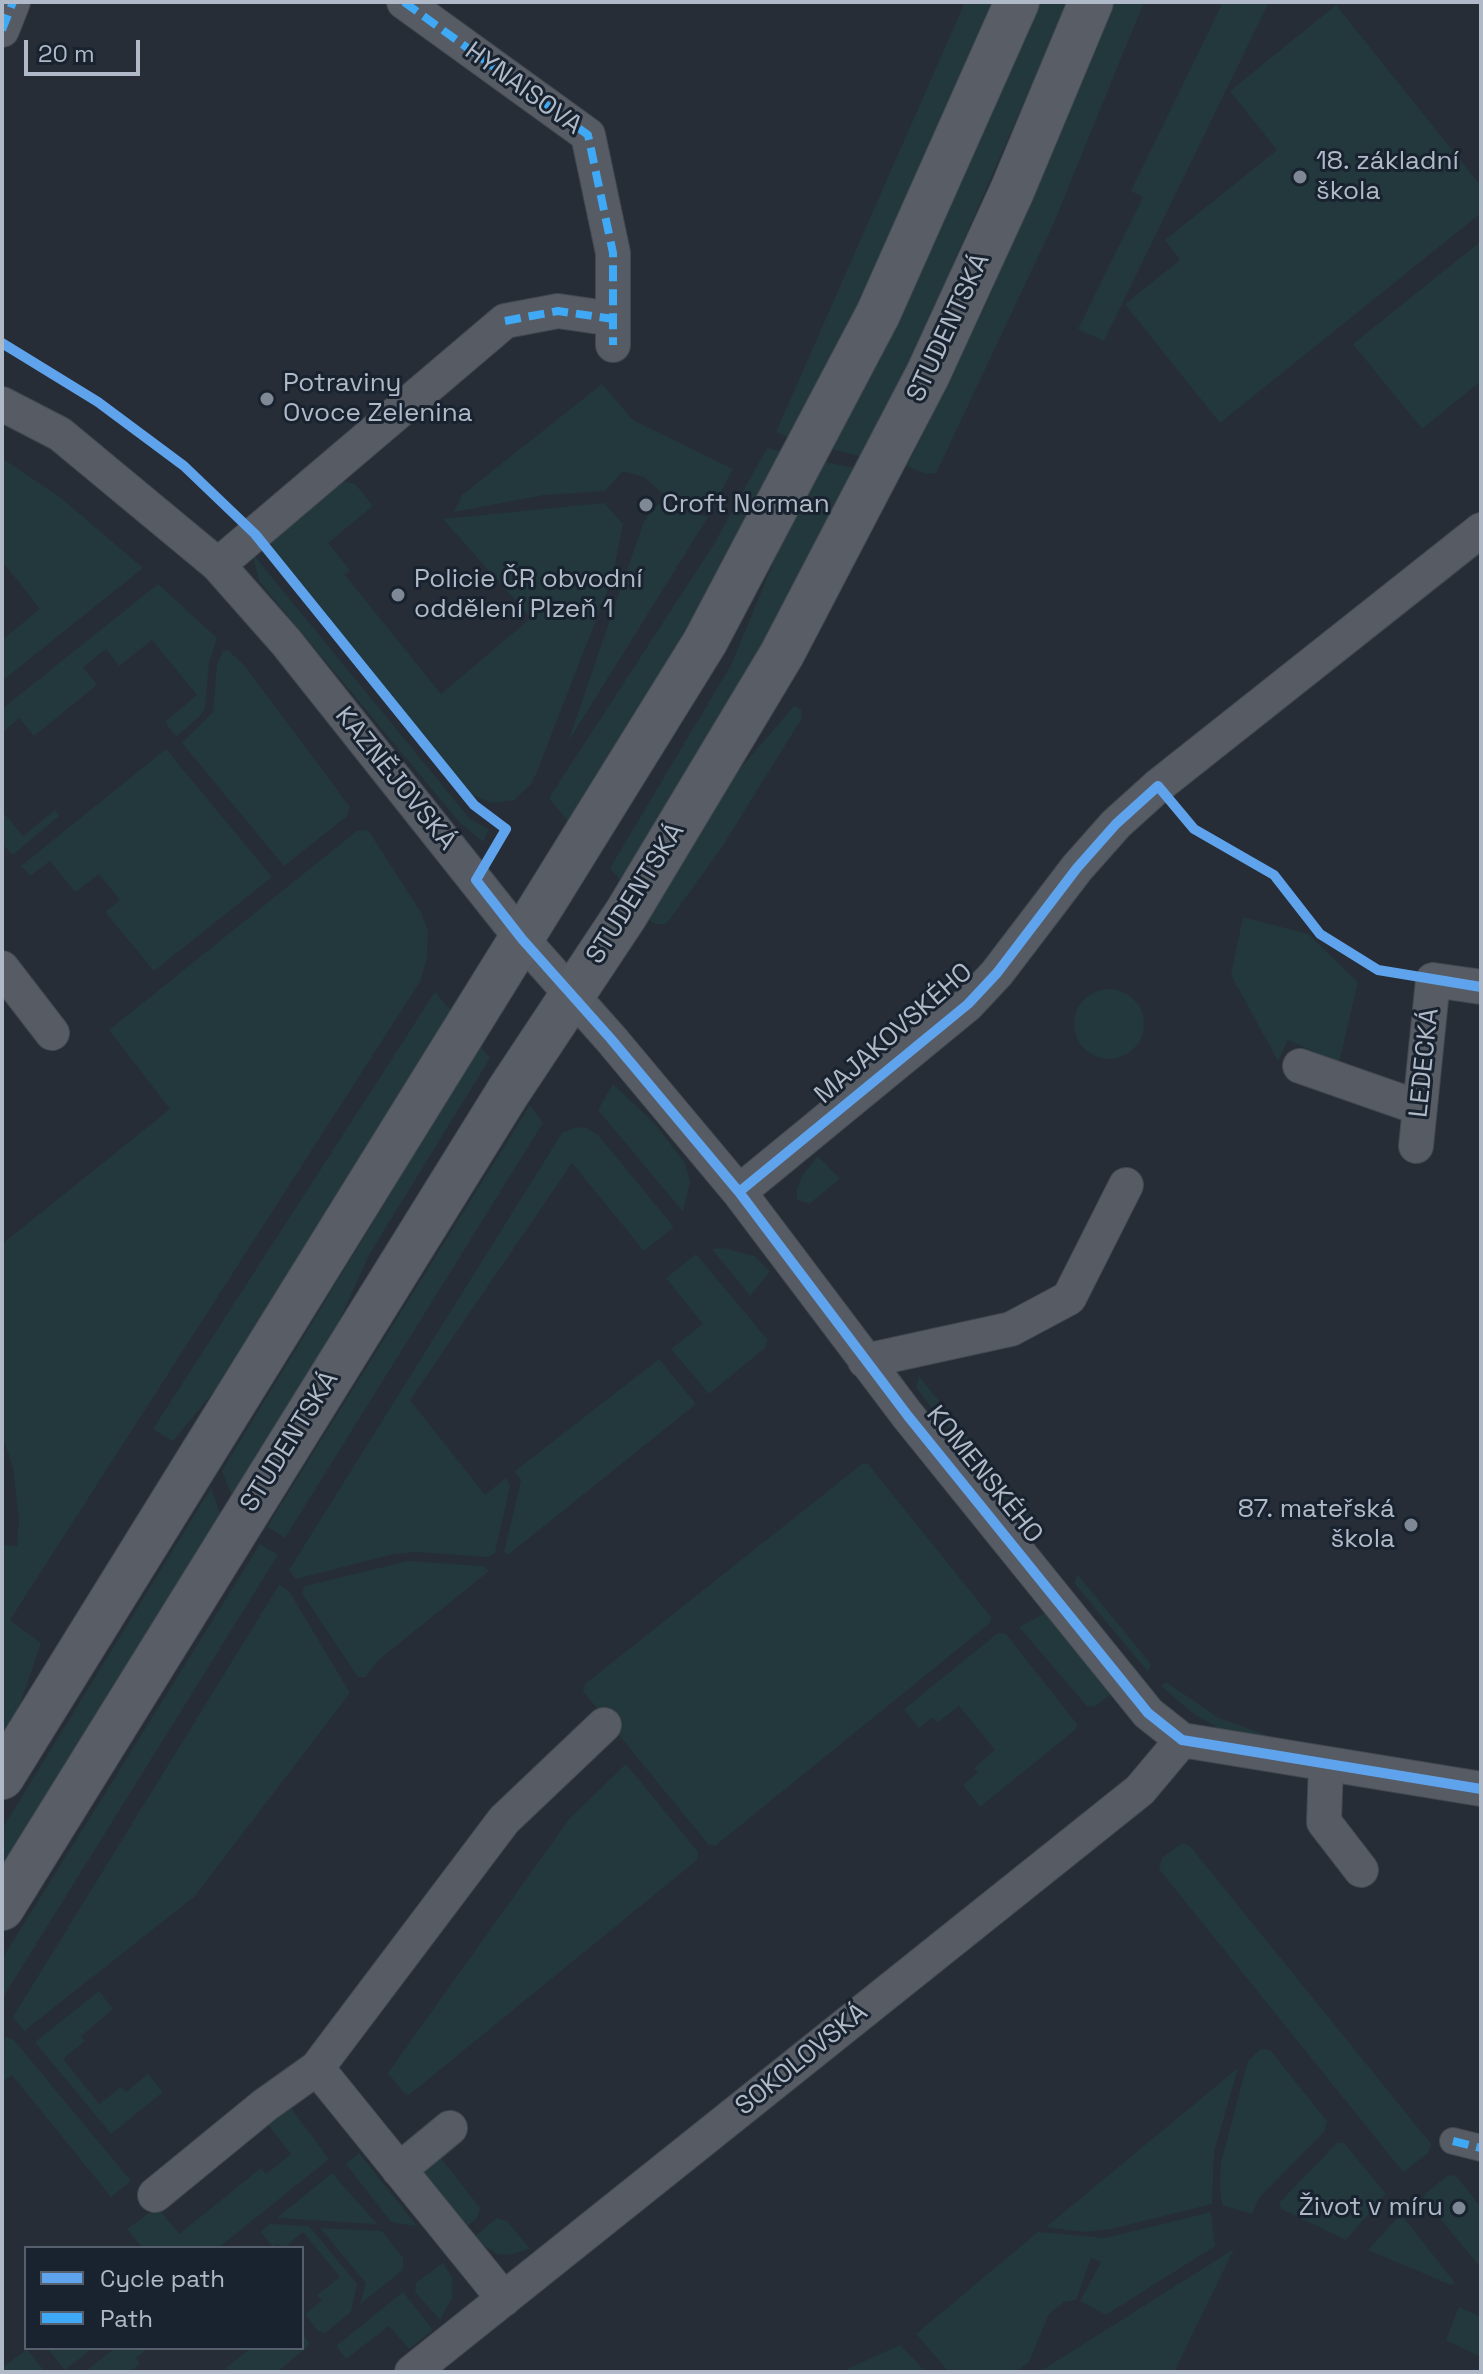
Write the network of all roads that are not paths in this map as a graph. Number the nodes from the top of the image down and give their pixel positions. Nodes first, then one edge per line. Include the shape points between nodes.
1 (13, 2) edge
2 (404, 2) edge
3 (1017, 2) edge
4 (1091, 2) edge
5 (2, 30) edge
6 (2, 404) edge
7 (1481, 530) edge
8 (218, 565) junction
9 (522, 939) junction
10 (2, 968) edge
11 (1481, 987) edge
12 (572, 993) junction
13 (52, 1033) dead end
14 (1300, 1066) dead end
15 (1420, 1108) junction
16 (1416, 1146) dead end
17 (1126, 1185) dead end
18 (739, 1192) junction
19 (865, 1361) junction
20 (604, 1725) dead end
21 (1182, 1740) junction
22 (1326, 1764) junction
23 (2, 1777) edge
24 (1481, 1789) edge
25 (1361, 1870) dead end
26 (2, 1908) edge
27 (317, 2068) junction
28 (450, 2128) dead end
29 (1453, 2141) dead end
30 (1481, 2148) edge
31 (399, 2170) junction
32 (155, 2195) dead end
33 (504, 2299) junction
34 (412, 2372) edge

1 - 5 street
2 - 8 street, HYNAISOVA via 588,135 613,253 613,332 558,311 505,321
3 - 9 main road via 909,247 795,478 705,642
4 - 12 main road, STUDENTSKÁ via 984,255 860,510 723,755
6 - 8 street, KAZNĚJOVSKÁ via 60,434
7 - 18 street, MAJAKOVSKÉHO via 1158,786 1077,868 968,1004
8 - 9 street, KAZNĚJOVSKÁ via 286,642
9 - 12 street, KAZNĚJOVSKÁ
9 - 23 main road
10 - 13 street
11 - 15 street, LEDECKÁ via 1433,980
12 - 18 street, KOMENSKÉHO
12 - 26 main road, STUDENTSKÁ
14 - 15 street
15 - 16 street, LEDECKÁ
17 - 19 street via 1069,1298 1011,1329
18 - 19 street, KOMENSKÉHO
19 - 21 street, KOMENSKÉHO via 1148,1713
20 - 27 street via 504,1820
21 - 22 street, KOMENSKÉHO
21 - 33 street, SOKOLOVSKÁ via 1140,1790
22 - 24 street, KOMENSKÉHO
22 - 25 street via 1324,1822
27 - 31 street
27 - 32 street
28 - 31 street
29 - 30 street
31 - 33 street
33 - 34 street, SOKOLOVSKÁ

